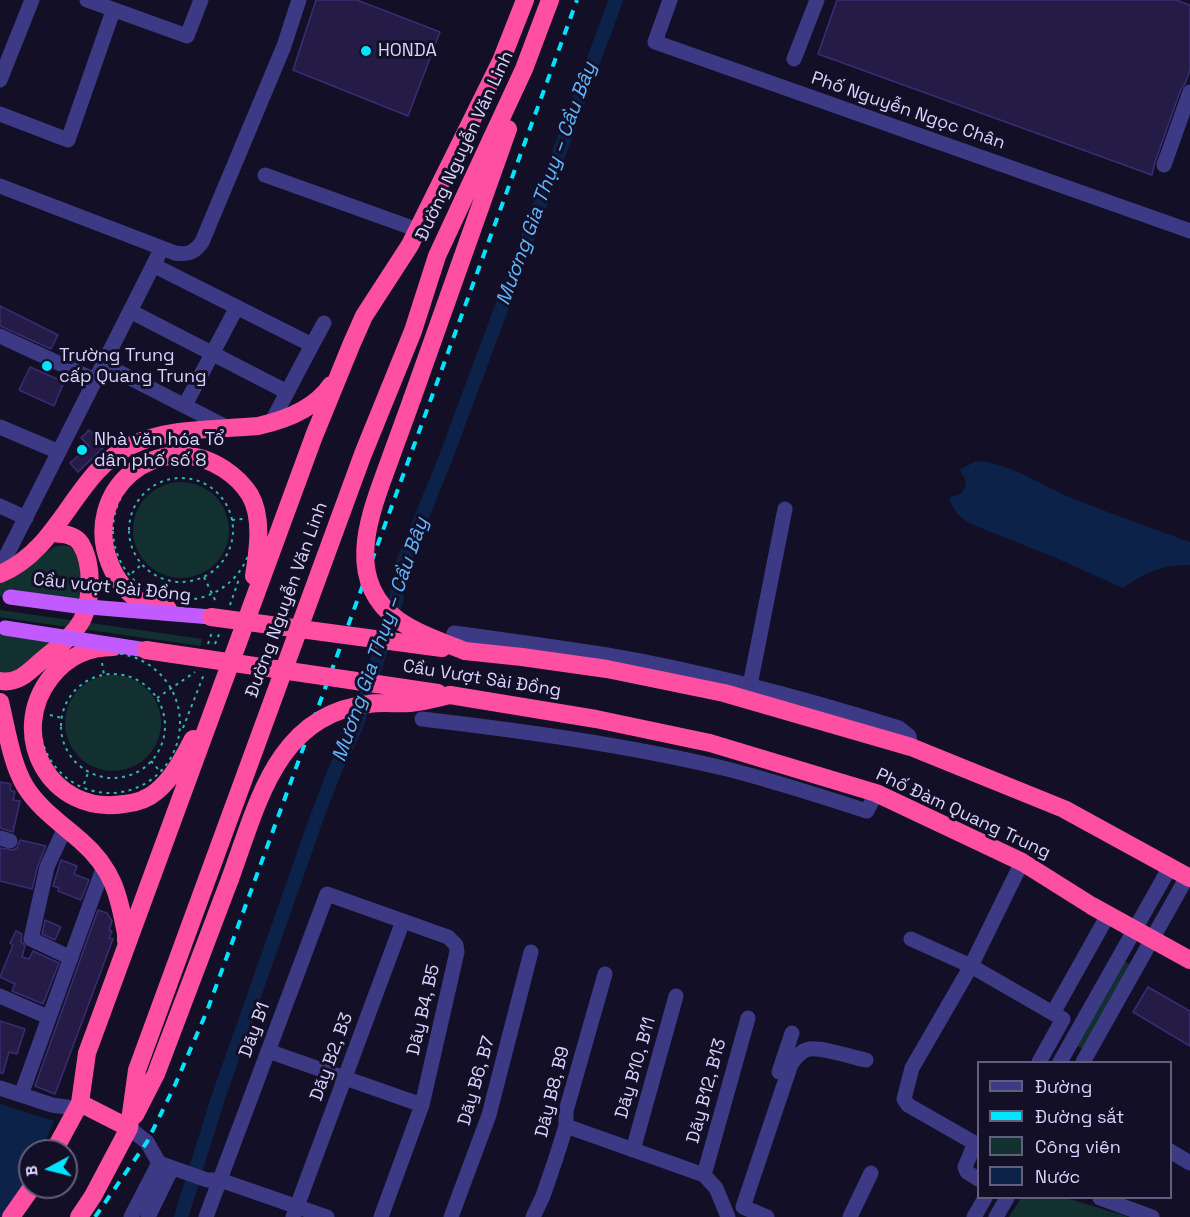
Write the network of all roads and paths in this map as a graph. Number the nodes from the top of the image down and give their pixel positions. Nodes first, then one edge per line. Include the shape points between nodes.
1 (32, 0) edge
2 (87, 0) edge
3 (201, 0) edge
4 (299, 0) edge
5 (525, 0) edge
6 (550, 0) edge
7 (670, 0) edge
8 (817, 0) edge
9 (113, 11) junction
10 (794, 59) dead end
11 (524, 69) junction
12 (0, 80) edge
13 (1190, 92) edge
14 (0, 114) edge
15 (1164, 165) dead end
16 (266, 175) dead end
17 (0, 186) edge
18 (418, 230) junction
19 (1190, 231) edge
20 (162, 248) junction
21 (153, 265) junction
22 (237, 308) junction
23 (130, 311) junction
24 (324, 323) dead end
25 (0, 336) edge
26 (352, 343) junction
27 (312, 345) junction
28 (212, 353) junction
29 (103, 364) junction
30 (95, 380) junction
31 (287, 392) junction
32 (185, 405) junction
33 (271, 423) junction
34 (0, 426) edge
35 (230, 429) junction
36 (59, 452) junction
37 (0, 506) edge
38 (784, 509) dead end
39 (26, 518) junction
40 (52, 533) junction
41 (142, 564) junction
42 (0, 568) edge
43 (0, 573) edge
44 (130, 576) junction
45 (204, 577) junction
46 (213, 593) junction
47 (10, 597) dead end
48 (248, 615) junction
49 (211, 617) junction
50 (5, 628) dead end
51 (454, 633) dead end
52 (146, 650) junction
53 (465, 651) junction
54 (229, 671) junction
55 (0, 681) edge
56 (750, 685) junction
57 (450, 695) junction
58 (0, 702) edge
59 (41, 713) junction
60 (62, 718) junction
61 (422, 719) dead end
62 (823, 720) joint
63 (911, 747) junction
64 (151, 761) junction
65 (807, 771) joint
66 (88, 772) junction
67 (165, 774) junction
68 (82, 787) junction
69 (876, 793) junction
70 (65, 828) junction
71 (1022, 862) junction
72 (104, 866) junction
73 (1170, 867) junction
74 (1189, 878) edge
75 (327, 894) joint
76 (1108, 915) junction
77 (403, 921) junction
78 (1135, 930) junction
79 (911, 939) dead end
80 (1152, 939) junction
81 (531, 952) dead end
82 (124, 953) junction
83 (71, 958) junction
84 (1190, 960) edge
85 (971, 966) junction
86 (605, 974) dead end
87 (0, 996) edge
88 (676, 996) dead end
89 (1053, 1013) junction
90 (48, 1017) junction
91 (748, 1018) dead end
92 (792, 1033) dead end
93 (268, 1051) junction
94 (866, 1060) dead end
95 (1067, 1060) edge
96 (1040, 1061) edge
97 (1084, 1061) edge
98 (345, 1077) junction
99 (0, 1088) edge
100 (21, 1095) junction
101 (80, 1103) junction
102 (422, 1104) junction
103 (566, 1126) junction
104 (129, 1128) junction
105 (60, 1139) edge
106 (977, 1144) edge
107 (633, 1150) junction
108 (1172, 1152) edge
109 (1190, 1163) edge
110 (170, 1167) junction
111 (871, 1173) dead end
112 (704, 1175) junction
113 (977, 1178) edge
114 (214, 1180) junction
115 (24, 1199) edge
116 (983, 1199) edge
117 (1006, 1199) edge
118 (1105, 1199) edge
119 (732, 1206) edge
120 (295, 1212) edge
121 (11, 1217) edge
122 (79, 1217) edge
123 (131, 1217) edge
124 (148, 1217) edge
125 (206, 1217) edge
126 (327, 1217) edge
127 (381, 1217) edge
128 (451, 1217) edge
129 (534, 1217) edge
130 (767, 1217) edge
131 (850, 1217) edge
132 (974, 1217) edge
133 (996, 1217) edge
134 (1152, 1217) edge

1 - 12 street
2 - 9 street
3 - 9 street via 187,36
4 - 20 street via 284,46 202,242 190,254
5 - 18 highway, Đường Nguyễn Văn Linh via 501,61
6 - 11 highway, Đường Nguyễn Văn Linh
7 - 19 street, Phố Nguyễn Ngọc Chân via 655,42
8 - 10 street
9 - 14 street via 68,140
11 - 53 highway, bridge via 515,110 369,517 364,548 368,578 379,602 398,620
11 - 104 highway, Đường Nguyễn Văn Linh via 437,256 413,331 363,454 137,1070
13 - 15 street
16 - 18 street
17 - 20 street
18 - 26 highway, Đường Nguyễn Văn Linh via 364,316
20 - 21 street
21 - 22 street
21 - 23 street
22 - 27 street
22 - 28 street
23 - 28 street
23 - 29 street
24 - 27 street
25 - 30 street
26 - 33 highway via 330,388 311,405
26 - 48 highway, Đường Nguyễn Văn Linh
27 - 31 street
28 - 31 street
28 - 32 street
29 - 30 street
29 - 32 street
30 - 36 street
31 - 33 street
32 - 35 street
33 - 35 highway
34 - 36 street
35 - 40 highway via 166,434 132,445 107,461
36 - 39 street
37 - 39 street
38 - 56 street
39 - 42 street
40 - 43 highway via 29,556
40 - 55 highway via 68,534 81,543 90,585 89,602 68,639 28,673 16,680
41 - 44 path
41 - 45 path via 166,580 185,582
41 - 45 path via 130,537 131,517 139,500 160,482 196,480 213,489 225,502 233,530 225,558
44 - 46 path via 150,592 175,600
44 - 46 path via 117,552 114,532 116,512 127,489 154,466 178,460 201,462 230,479 244,497 252,518 252,542 244,565 231,581
45 - 46 path
47 - 49 main road, Cầu vượt Sài Đồng, bridge
48 - 49 highway, Cầu Vượt Sài Đồng, bridge via 258,550 258,524 250,495 231,474 210,460 184,454 160,456 121,483 107,507 102,533 106,554 114,575 127,591 146,604
48 - 54 highway, Đường Nguyễn Văn Linh
49 - 53 highway, Cầu Vượt Sài Đồng, bridge
50 - 52 main road, bridge
51 - 56 street via 608,656
52 - 57 highway, Cầu Vượt Sài Đồng, bridge
52 - 67 highway, Cầu Vượt Sài Đồng, bridge via 90,649 58,668 38,702 33,725 35,748 57,785 71,797 91,804 136,802 157,792
53 - 62 highway, Cầu Vượt Sài Đồng via 608,669 724,693
54 - 67 highway, Cầu Vượt Sài Đồng via 186,753
54 - 82 highway, Đường Nguyễn Văn Linh
56 - 63 street via 899,728 909,736
57 - 65 highway, Cầu Vượt Sài Đồng via 710,743
57 - 104 highway, bridge via 333,712 306,727 282,754 263,789 156,1074
58 - 70 highway via 25,786
59 - 60 path
59 - 67 path via 54,681 82,659 105,653 139,659 165,680 179,711 176,746
59 - 68 path via 41,731 50,757 66,777
60 - 64 path via 70,696 92,678 119,674 136,680 151,691 164,716 164,735
60 - 66 path via 61,733 68,752
61 - 69 street via 654,753 782,784 867,811
62 - 63 highway, Phố Đàm Quang Trung
63 - 73 highway, Phố Đàm Quang Trung via 1064,808
64 - 66 path via 126,776 107,778
64 - 67 path
65 - 69 highway, Phố Đàm Quang Trung
66 - 68 path
67 - 68 path via 128,791 102,792
69 - 71 highway, Phố Đàm Quang Trung
70 - 72 highway
70 - 83 street via 48,867 31,939
71 - 76 highway, Phố Đàm Quang Trung
71 - 85 street
72 - 82 highway via 115,884 122,908
72 - 83 street
73 - 74 highway, Phố Đàm Quang Trung
73 - 78 street
74 - 80 street
75 - 77 street, Dãy B4, B5
75 - 93 street, Dãy B1
76 - 78 highway, Phố Đàm Quang Trung
76 - 89 street
77 - 98 street, Dãy B2, B3
77 - 102 street, Dãy B4, B5 via 448,937 457,952
78 - 80 highway, Phố Đàm Quang Trung
78 - 95 street
79 - 85 street
80 - 84 highway, Phố Đàm Quang Trung
80 - 97 street
81 - 128 street, Dãy B6, B7 via 491,1108
82 - 101 highway, Đường Nguyễn Văn Linh via 87,1053
83 - 90 street
85 - 89 street
85 - 106 street via 912,1068 904,1099 908,1105
86 - 103 street, Dãy B8, B9 via 566,1112
87 - 90 street
88 - 107 street, Dãy B10, B11
89 - 96 street via 1062,1019
90 - 100 street
91 - 112 street, Dãy B12, B13
92 - 119 street
93 - 98 street
93 - 114 street, Dãy B1
94 - 119 street via 818,1049 807,1049 797,1055
98 - 102 street
98 - 120 street, Dãy B2, B3
99 - 100 street
100 - 101 street via 62,1107 74,1108
101 - 104 highway
101 - 105 highway, Đường Nguyễn Văn Linh
102 - 127 street, Dãy B4, B5
103 - 107 street
103 - 129 street, Dãy B8, B9
104 - 110 street
104 - 122 highway, Đường Nguyễn Văn Linh
106 - 113 street via 965,1167
107 - 112 street
108 - 109 street
110 - 114 street
110 - 123 street
110 - 124 street
111 - 131 street
112 - 119 street
114 - 120 street
114 - 125 street, Dãy B1
115 - 121 highway
116 - 132 street
117 - 133 street
118 - 134 street
119 - 130 street
120 - 126 street

